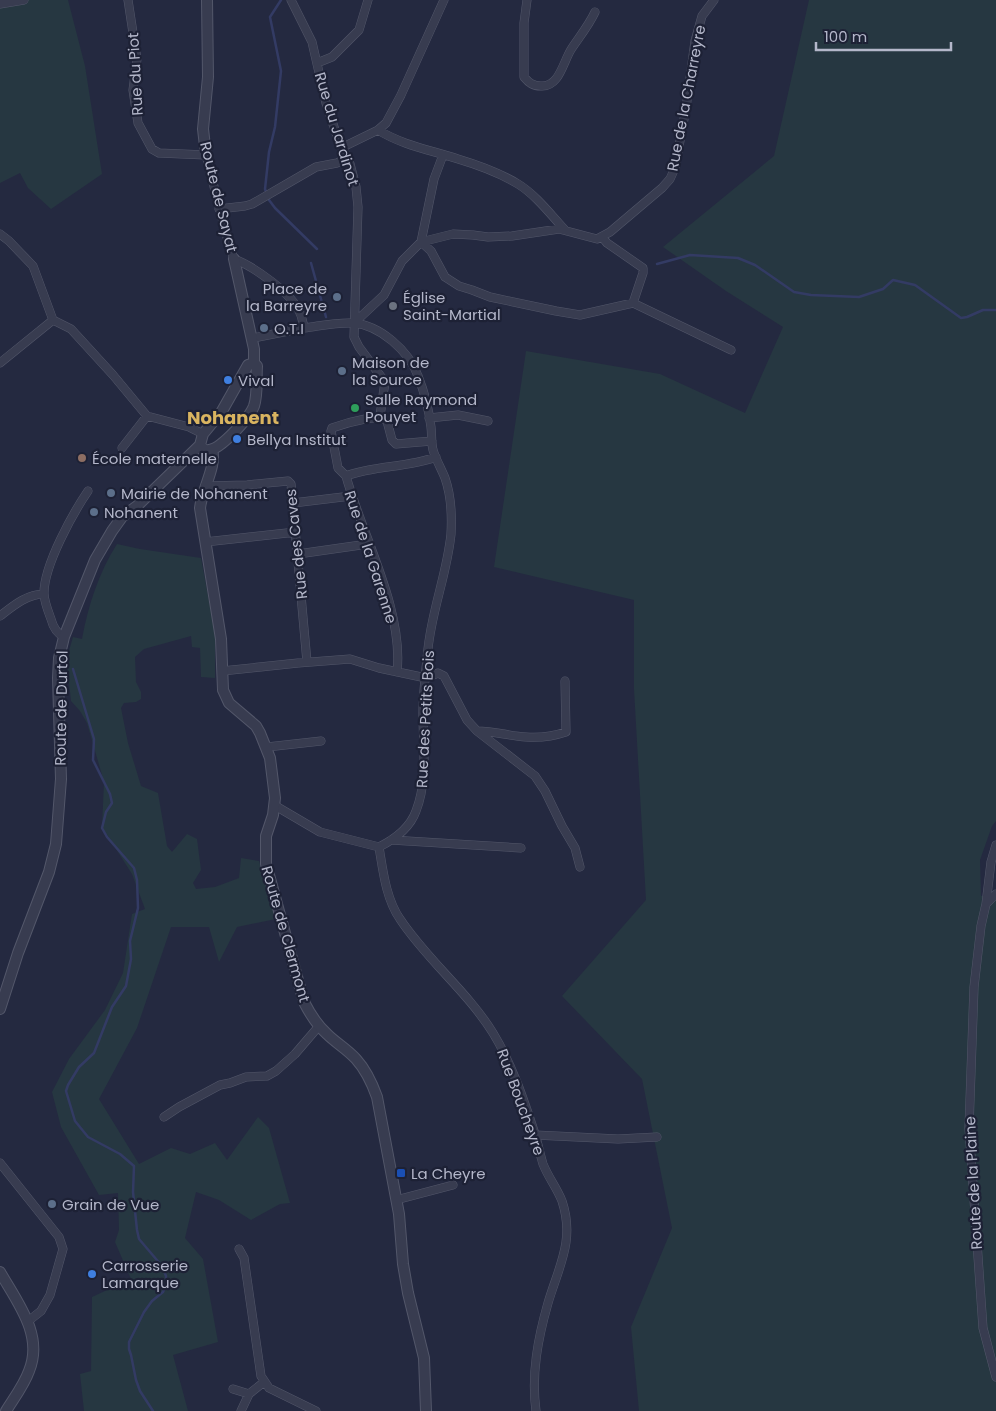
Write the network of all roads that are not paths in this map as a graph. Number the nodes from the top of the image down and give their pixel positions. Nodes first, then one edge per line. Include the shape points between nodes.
1 (24, 0) edge
2 (128, 0) edge
3 (207, 0) edge
4 (291, 0) edge
5 (368, 0) edge
6 (444, 0) edge
7 (527, 0) edge
8 (714, 0) edge
9 (0, 4) edge
10 (595, 12) dead end
11 (317, 63) junction
12 (378, 130) junction
13 (343, 147) junction
14 (206, 155) junction
15 (442, 155) junction
16 (347, 158) junction
17 (219, 209) junction
18 (565, 230) junction
19 (0, 234) edge
20 (602, 237) junction
21 (421, 242) junction
22 (234, 259) junction
23 (633, 302) junction
24 (53, 320) junction
25 (354, 323) junction
26 (304, 328) junction
27 (253, 338) junction
28 (731, 350) dead end
29 (0, 363) edge
30 (254, 363) junction
31 (147, 416) junction
32 (380, 416) junction
33 (429, 418) junction
34 (488, 420) dead end
35 (203, 434) junction
36 (432, 441) junction
37 (200, 445) junction
38 (122, 448) dead end
39 (212, 450) junction
40 (436, 458) junction
41 (346, 476) junction
42 (205, 486) junction
43 (88, 491) dead end
44 (351, 496) junction
45 (293, 503) junction
46 (296, 532) junction
47 (205, 542) junction
48 (368, 544) junction
49 (298, 554) junction
50 (44, 594) junction
51 (0, 616) edge
52 (64, 637) junction
53 (307, 662) junction
54 (222, 672) junction
55 (397, 672) junction
56 (426, 678) junction
57 (565, 681) dead end
58 (477, 731) junction
59 (321, 741) dead end
60 (267, 747) junction
61 (274, 805) junction
62 (391, 840) junction
63 (996, 845) edge
64 (379, 847) junction
65 (521, 848) dead end
66 (580, 867) dead end
67 (996, 894) edge
68 (986, 904) junction
69 (0, 1009) edge
70 (319, 1026) junction
71 (164, 1117) dead end
72 (535, 1135) junction
73 (657, 1137) dead end
74 (0, 1163) edge
75 (453, 1185) dead end
76 (396, 1200) junction
77 (239, 1249) dead end
78 (0, 1272) edge
79 (28, 1322) junction
80 (996, 1377) edge
81 (264, 1382) junction
82 (233, 1389) dead end
83 (250, 1394) junction
84 (6, 1411) edge
85 (241, 1411) edge
86 (316, 1411) edge
87 (426, 1411) edge
88 (536, 1411) edge

1 - 9 street
2 - 14 street, Rue du Piot via 137,59 133,90 138,123 152,149 159,153
3 - 14 street, Route de Sayat via 208,77 203,129
4 - 11 street, Rue du Jardinot via 312,42
5 - 11 street via 359,30 332,57
6 - 12 street via 401,95 386,123
7 - 10 street via 524,77 537,86 545,86 557,79 571,49
8 - 20 street, Rue de la Charreyre via 702,16 695,41 686,108 670,179
11 - 13 street, Rue du Jardinot via 326,103
12 - 13 street
12 - 15 street
13 - 16 street, Rue du Jardinot
14 - 17 street, Route de Sayat
15 - 18 street via 519,184
15 - 21 street
16 - 17 street via 316,167 244,206
16 - 25 street, Rue du Jardinot via 353,172 358,207
17 - 22 street, Route de Sayat
18 - 20 street via 590,238
18 - 21 street via 488,238 453,234
19 - 24 street via 33,266
20 - 23 street via 643,268
21 - 23 street via 431,251 445,277 459,286 490,297 580,315
21 - 25 street via 402,261 384,295
22 - 26 street via 279,287 300,312
22 - 27 street, Route de Sayat
23 - 28 street
24 - 29 street
24 - 31 street via 71,329
25 - 26 street
25 - 32 street, Rue du Jardinot via 354,337 359,347 385,382
25 - 33 street, Rue des Petits Bois via 391,340 408,358 418,375
26 - 27 street
27 - 30 street, Route de Sayat
30 - 35 street via 248,365 222,411
30 - 39 street, Route de Sayat via 257,366 254,406 240,426
31 - 35 street
31 - 38 street
32 - 36 street via 387,421 396,444
32 - 41 street via 332,428 338,468
33 - 34 street via 458,415
33 - 36 street, Rue des Petits Bois
35 - 37 street
36 - 40 street, Rue des Petits Bois
37 - 39 street via 204,450
37 - 52 street, Route de Durtol via 112,530
39 - 42 street, Route de Clermont via 214,460
40 - 41 street, Rue de la Garenne
40 - 56 street, Rue des Petits Bois via 449,494 451,534 445,574 434,608
41 - 44 street, Rue de la Garenne
42 - 45 street, Rue des Caves via 288,481
42 - 47 street, Route de Clermont via 200,508
43 - 50 street via 56,549
44 - 45 street
44 - 48 street, Rue de la Garenne
45 - 46 street, Rue des Caves
46 - 47 street
46 - 49 street, Rue des Caves
47 - 54 street, Route de Clermont via 221,638
48 - 49 street
48 - 55 street, Rue de la Garenne via 392,612 398,649
49 - 53 street, Rue des Caves
50 - 51 street via 25,598
50 - 52 street via 52,624
52 - 69 street, Route de Durtol via 58,678 61,779 56,844
53 - 54 street
53 - 55 street via 350,659
54 - 60 street, Route de Clermont via 226,699 256,726
55 - 56 street
56 - 58 street via 438,673 444,676 467,720
56 - 62 street, Rue des Petits Bois via 424,787 416,813 402,832
57 - 58 street via 566,732 527,737
58 - 66 street via 535,776 575,848
59 - 60 street
60 - 61 street, Route de Clermont via 275,792
61 - 64 street via 320,832
61 - 70 street, Route de Clermont via 266,836 267,874 299,986
62 - 64 street, Rue des Petits Bois
62 - 65 street
63 - 68 street, Route de la Plaine
64 - 72 street, Rue Boucheyre via 387,888 398,917 493,1033 508,1062
67 - 68 street
68 - 80 street, Route de la Plaine via 974,987 969,1138 982,1328
70 - 71 street via 296,1054 276,1071 220,1085
70 - 76 street, Route de Clermont via 356,1060 373,1085
72 - 73 street via 618,1139
72 - 88 street, Rue Boucheyre via 544,1165 561,1200 568,1232 565,1255 548,1302 536,1354
74 - 79 street via 59,1237 63,1249 50,1295 41,1311
75 - 76 street
76 - 87 street, Route de Clermont via 406,1283 424,1358
77 - 81 street via 244,1258
78 - 79 street
79 - 84 street via 34,1346 30,1370
81 - 83 street
81 - 86 street via 269,1388
82 - 83 street
83 - 85 street

